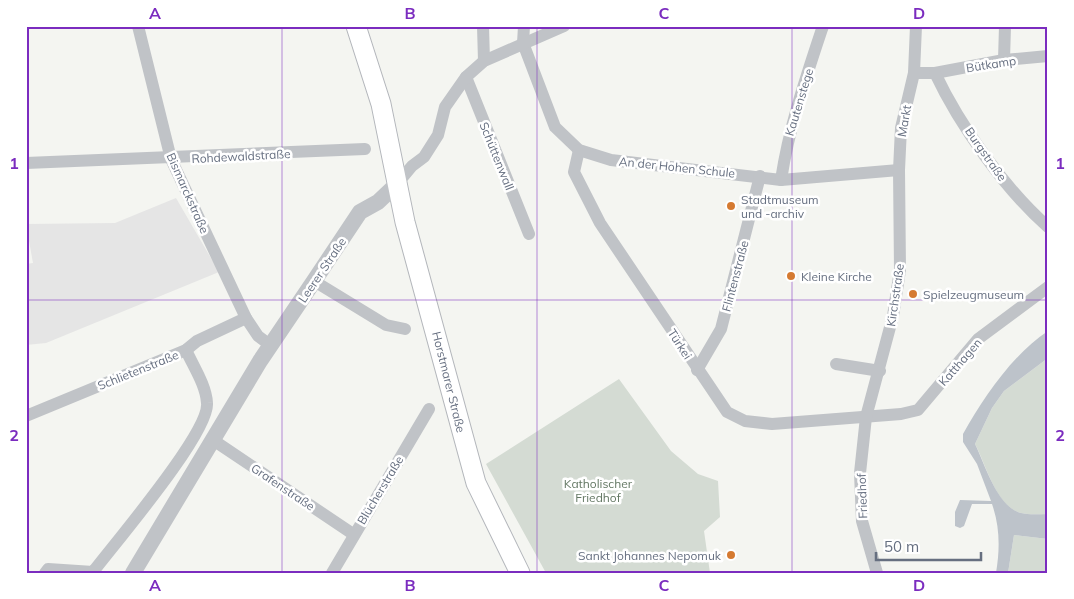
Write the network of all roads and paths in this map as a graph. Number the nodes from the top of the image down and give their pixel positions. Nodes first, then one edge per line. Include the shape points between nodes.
1 (138, 26) edge
2 (356, 26) edge
3 (483, 26) edge
4 (524, 26) edge
5 (564, 26) edge
6 (823, 26) edge
7 (916, 26) edge
8 (1005, 26) edge
9 (523, 43) junction
10 (1048, 56) edge
11 (1004, 60) junction
12 (484, 61) junction
13 (914, 73) junction
14 (935, 74) junction
15 (466, 77) junction
16 (365, 149) dead end
17 (579, 150) junction
18 (171, 159) junction
19 (26, 164) edge
20 (899, 170) junction
21 (760, 176) junction
22 (781, 180) junction
23 (396, 184) junction
24 (1048, 227) edge
25 (529, 234) dead end
26 (314, 281) junction
27 (1048, 287) edge
28 (246, 318) junction
29 (405, 329) dead end
30 (270, 346) junction
31 (186, 350) junction
32 (836, 364) dead end
33 (697, 370) junction
34 (880, 371) junction
35 (429, 409) dead end
36 (26, 416) edge
37 (866, 417) junction
38 (213, 440) junction
39 (353, 534) junction
40 (45, 573) edge
41 (133, 573) edge
42 (332, 573) edge
43 (520, 573) edge
44 (877, 573) edge

1 - 18 street, Bismarckstraße
2 - 23 main road, Horstmarer Straße via 381,104
3 - 12 street
4 - 9 street
5 - 9 street, Leerer Straße
6 - 22 street, Kautenstege via 786,143
7 - 13 street, Markt
8 - 11 street
9 - 12 street, Leerer Straße
9 - 17 street, An der Hohen Schule via 555,127
10 - 11 street, Bütkamp
11 - 14 street, Bütkamp
12 - 15 street, Leerer Straße
13 - 14 street
13 - 20 street, Markt via 901,128
14 - 24 street, Burgstraße via 983,152 1023,205
15 - 23 street, Leerer Straße via 445,107 438,136 424,157
15 - 25 street, Schüttenwall
16 - 18 street, Rohdewaldstraße
17 - 21 street, An der Hohen Schule via 611,160
17 - 33 street, Türkei via 574,172 600,223
18 - 19 street, Rohdewaldstraße
18 - 28 street, Bismarckstraße
20 - 22 street, An der Hohen Schule
20 - 34 street, Kirchstraße via 900,270
21 - 22 street, An der Hohen Schule
21 - 33 street, Flintenstraße via 721,329
23 - 26 street, Leerer Straße via 378,202 360,212
23 - 43 main road, Horstmarer Straße via 476,483
26 - 29 street via 386,325
26 - 30 street, Leerer Straße
27 - 37 street, Katthagen via 978,340 918,410
28 - 30 street, Bismarckstraße via 258,336
28 - 31 street, Schlietenstraße via 197,341
30 - 38 street, Leerer Straße
31 - 36 street, Schlietenstraße
31 - 40 street via 208,404 205,420 190,447 93,572 48,570
32 - 34 street
33 - 37 street, Türkei via 727,412 746,421 772,424
34 - 37 street, Kirchstraße
35 - 39 street, Blücherstraße
37 - 44 street, Friedhof via 860,473 862,521
38 - 39 street, Grafenstraße
38 - 41 street, Leerer Straße
39 - 42 street, Blücherstraße

